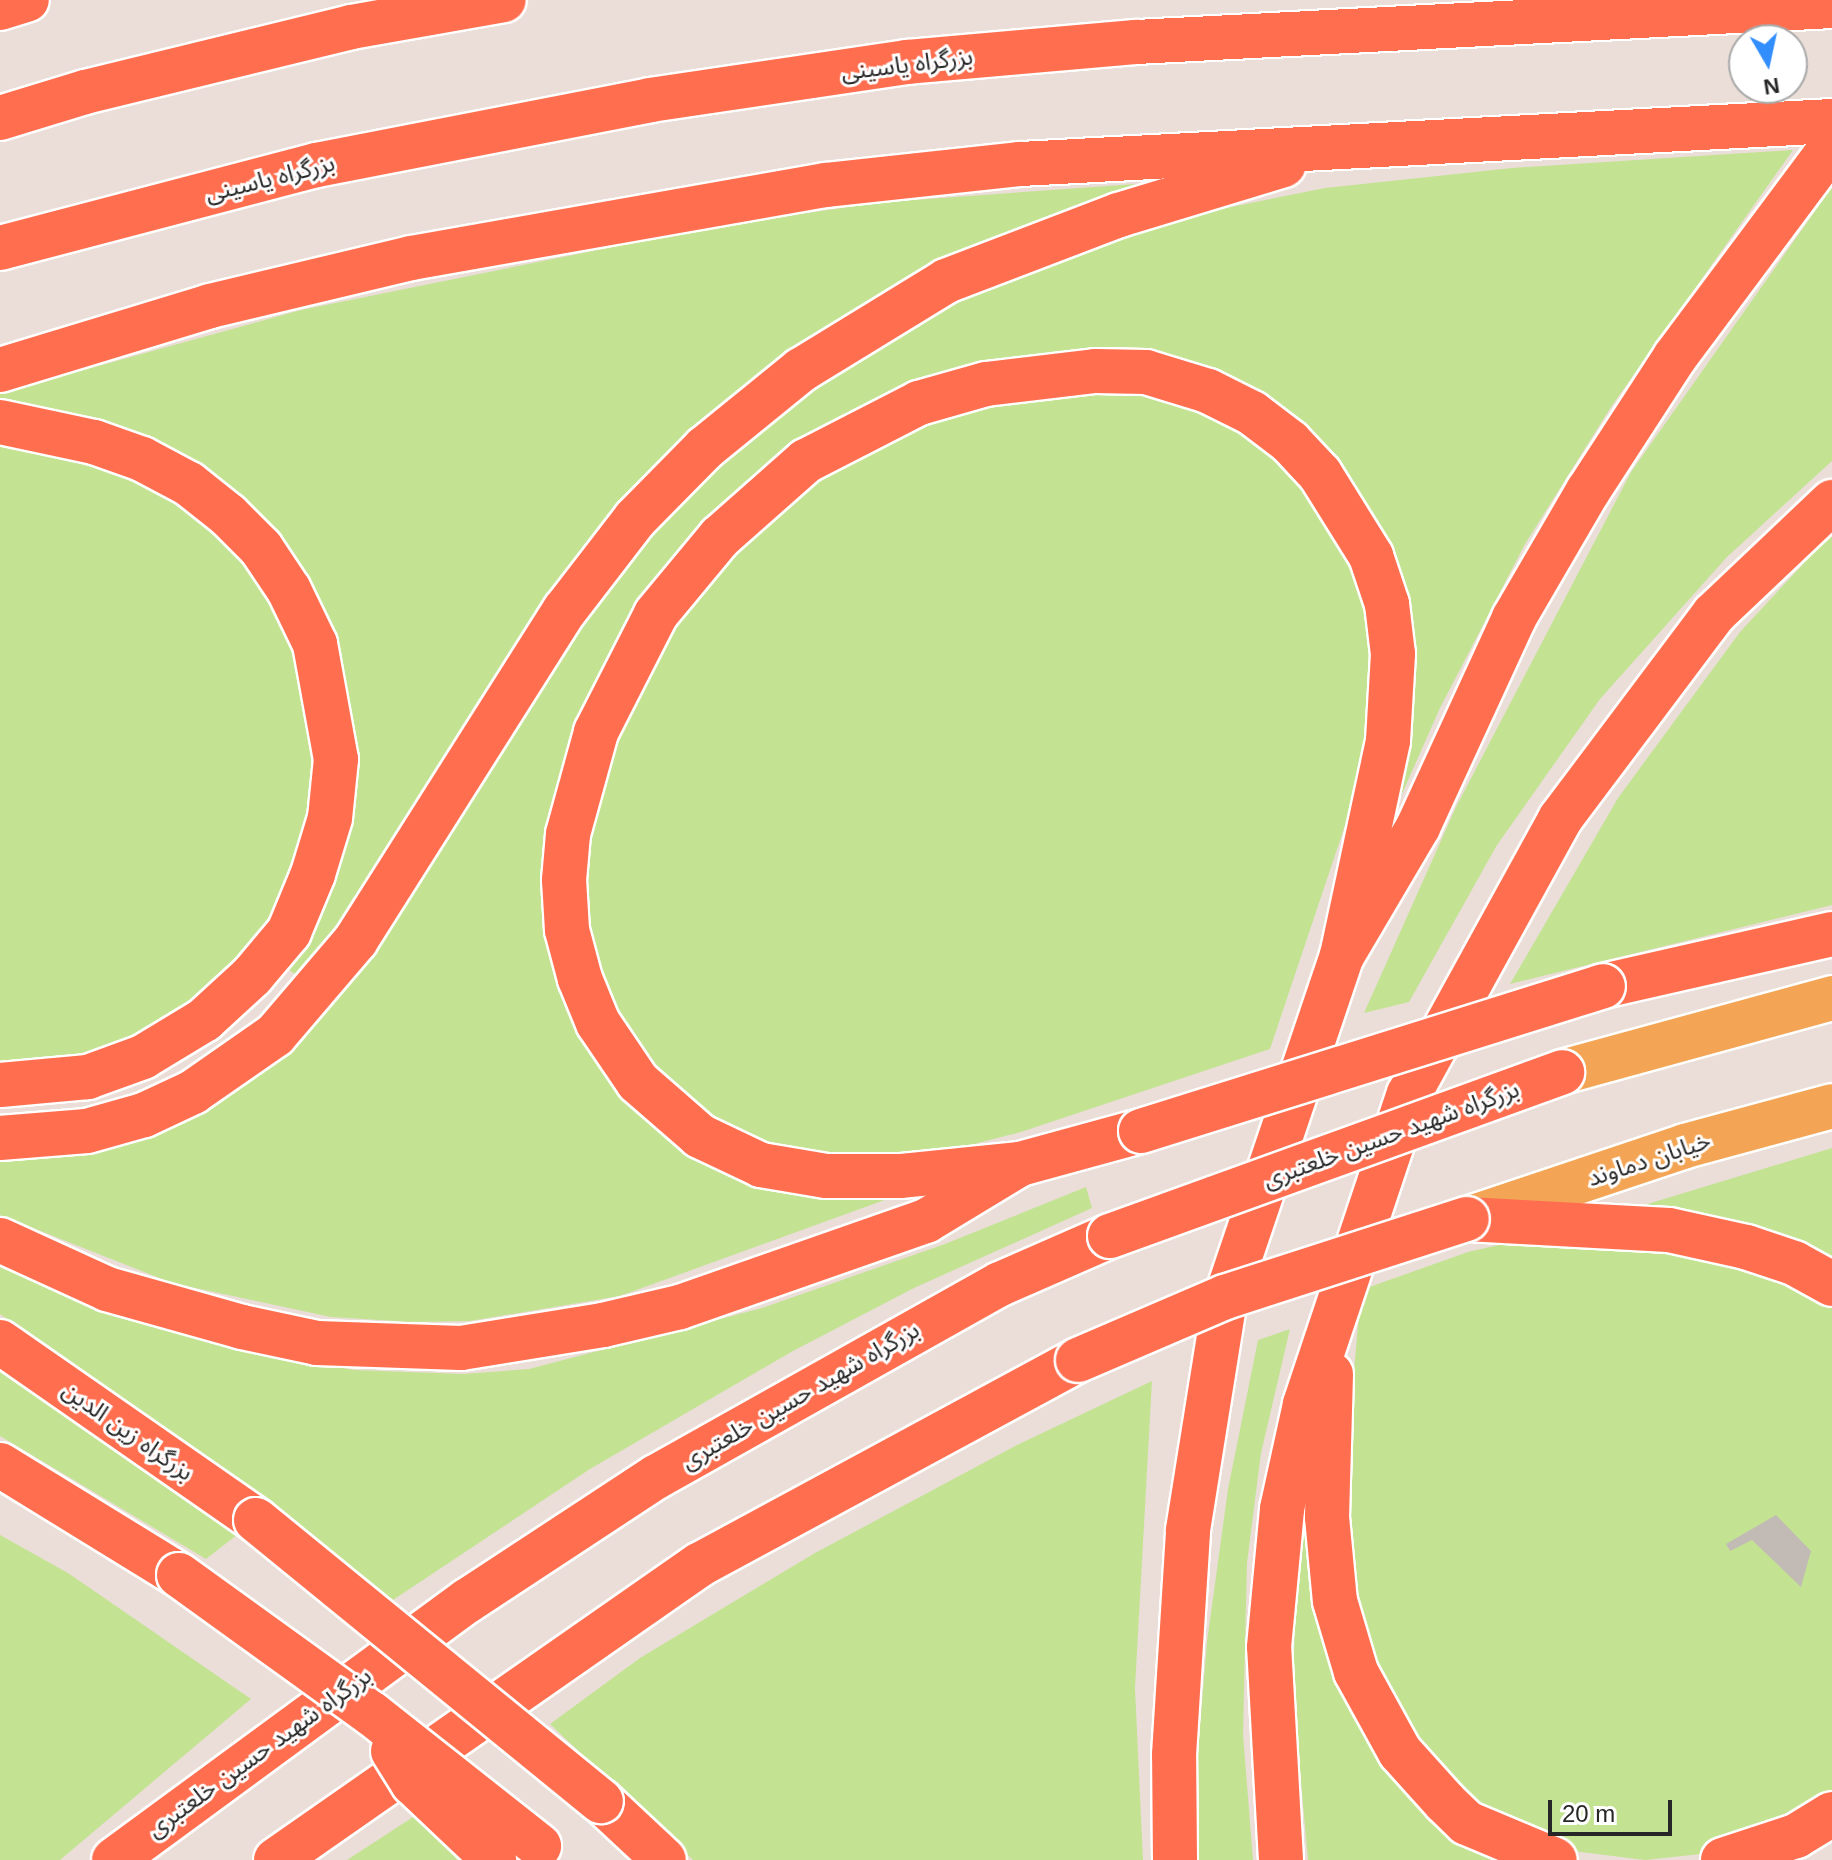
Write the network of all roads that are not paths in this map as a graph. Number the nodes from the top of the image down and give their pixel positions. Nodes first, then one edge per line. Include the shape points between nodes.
1 (27, 0) edge
2 (504, 0) edge
3 (1832, 6) edge
4 (0, 8) edge
5 (0, 118) edge
6 (1832, 121) edge
7 (1350, 144) junction
8 (1822, 160) edge
9 (0, 248) edge
10 (0, 370) edge
11 (0, 422) edge
12 (1832, 502) edge
13 (1832, 934) edge
14 (1342, 956) junction
15 (1832, 998) edge
16 (1562, 1072) joint
17 (0, 1085) edge
18 (1832, 1106) edge
19 (0, 1138) edge
20 (1020, 1164) junction
21 (1467, 1219) junction
22 (0, 1240) edge
23 (1832, 1284) edge
24 (1333, 1319) junction
25 (0, 1342) edge
26 (0, 1465) edge
27 (372, 1714) junction
28 (1832, 1814) edge
29 (548, 1853) edge
30 (114, 1860) edge
31 (276, 1860) edge
32 (494, 1860) edge
33 (664, 1860) edge
34 (1175, 1860) edge
35 (1281, 1860) edge
36 (1555, 1860) edge
37 (1723, 1860) edge

1 - 4 highway
2 - 5 highway via 351,27
3 - 9 highway, بزرگراه یاسینی via 1136,42 907,62 650,100 317,165
6 - 7 highway
7 - 10 highway via 1020,164 826,185 589,224 411,258 210,306
7 - 19 highway via 1119,215 946,281 801,370 705,448 635,519 565,610 356,940 275,1035 193,1092 144,1115 87,1131
8 - 14 highway via 1675,357 1588,491 1514,618 1418,827
11 - 17 highway via 94,442 142,459 189,484 228,515 282,580 315,644 336,759 330,818 313,874 289,932 252,976 204,1020 143,1057 88,1077
12 - 24 highway via 1714,614 1560,819 1409,1094
13 - 20 highway, bridge via 1603,986
14 - 20 highway via 1388,741 1393,654 1387,604 1371,556 1320,474 1290,442 1252,413 1208,391 1146,372 1095,371 986,384 919,403 806,461 720,537 656,614 596,732 568,834 564,880 567,930 580,979 598,1023 638,1082 700,1136 761,1165 826,1176 900,1176
14 - 34 highway via 1224,1304 1188,1530 1174,1755
15 - 16 main road
16 - 30 highway, بزرگراه شهید حسین خلعتبری, bridge via 1110,1236 1000,1284 656,1477 467,1601
18 - 21 main road, خیابان دماوند via 1685,1146
20 - 22 highway via 926,1221 680,1307 461,1348 317,1343 242,1327 107,1289
21 - 23 highway via 1669,1230 1746,1247 1794,1263
21 - 31 highway, bridge via 1225,1297 1078,1360 699,1565
24 - 35 highway via 1305,1404 1272,1580 1270,1716
24 - 36 highway via 1327,1517 1335,1601 1356,1672 1400,1752 1445,1802 1478,1828
25 - 33 highway, بزرگراه زین الدین, bridge via 256,1520 601,1801
26 - 27 highway, bridge via 179,1575
27 - 29 highway, bridge
27 - 32 highway, bridge via 413,1783
28 - 37 highway via 1796,1836

